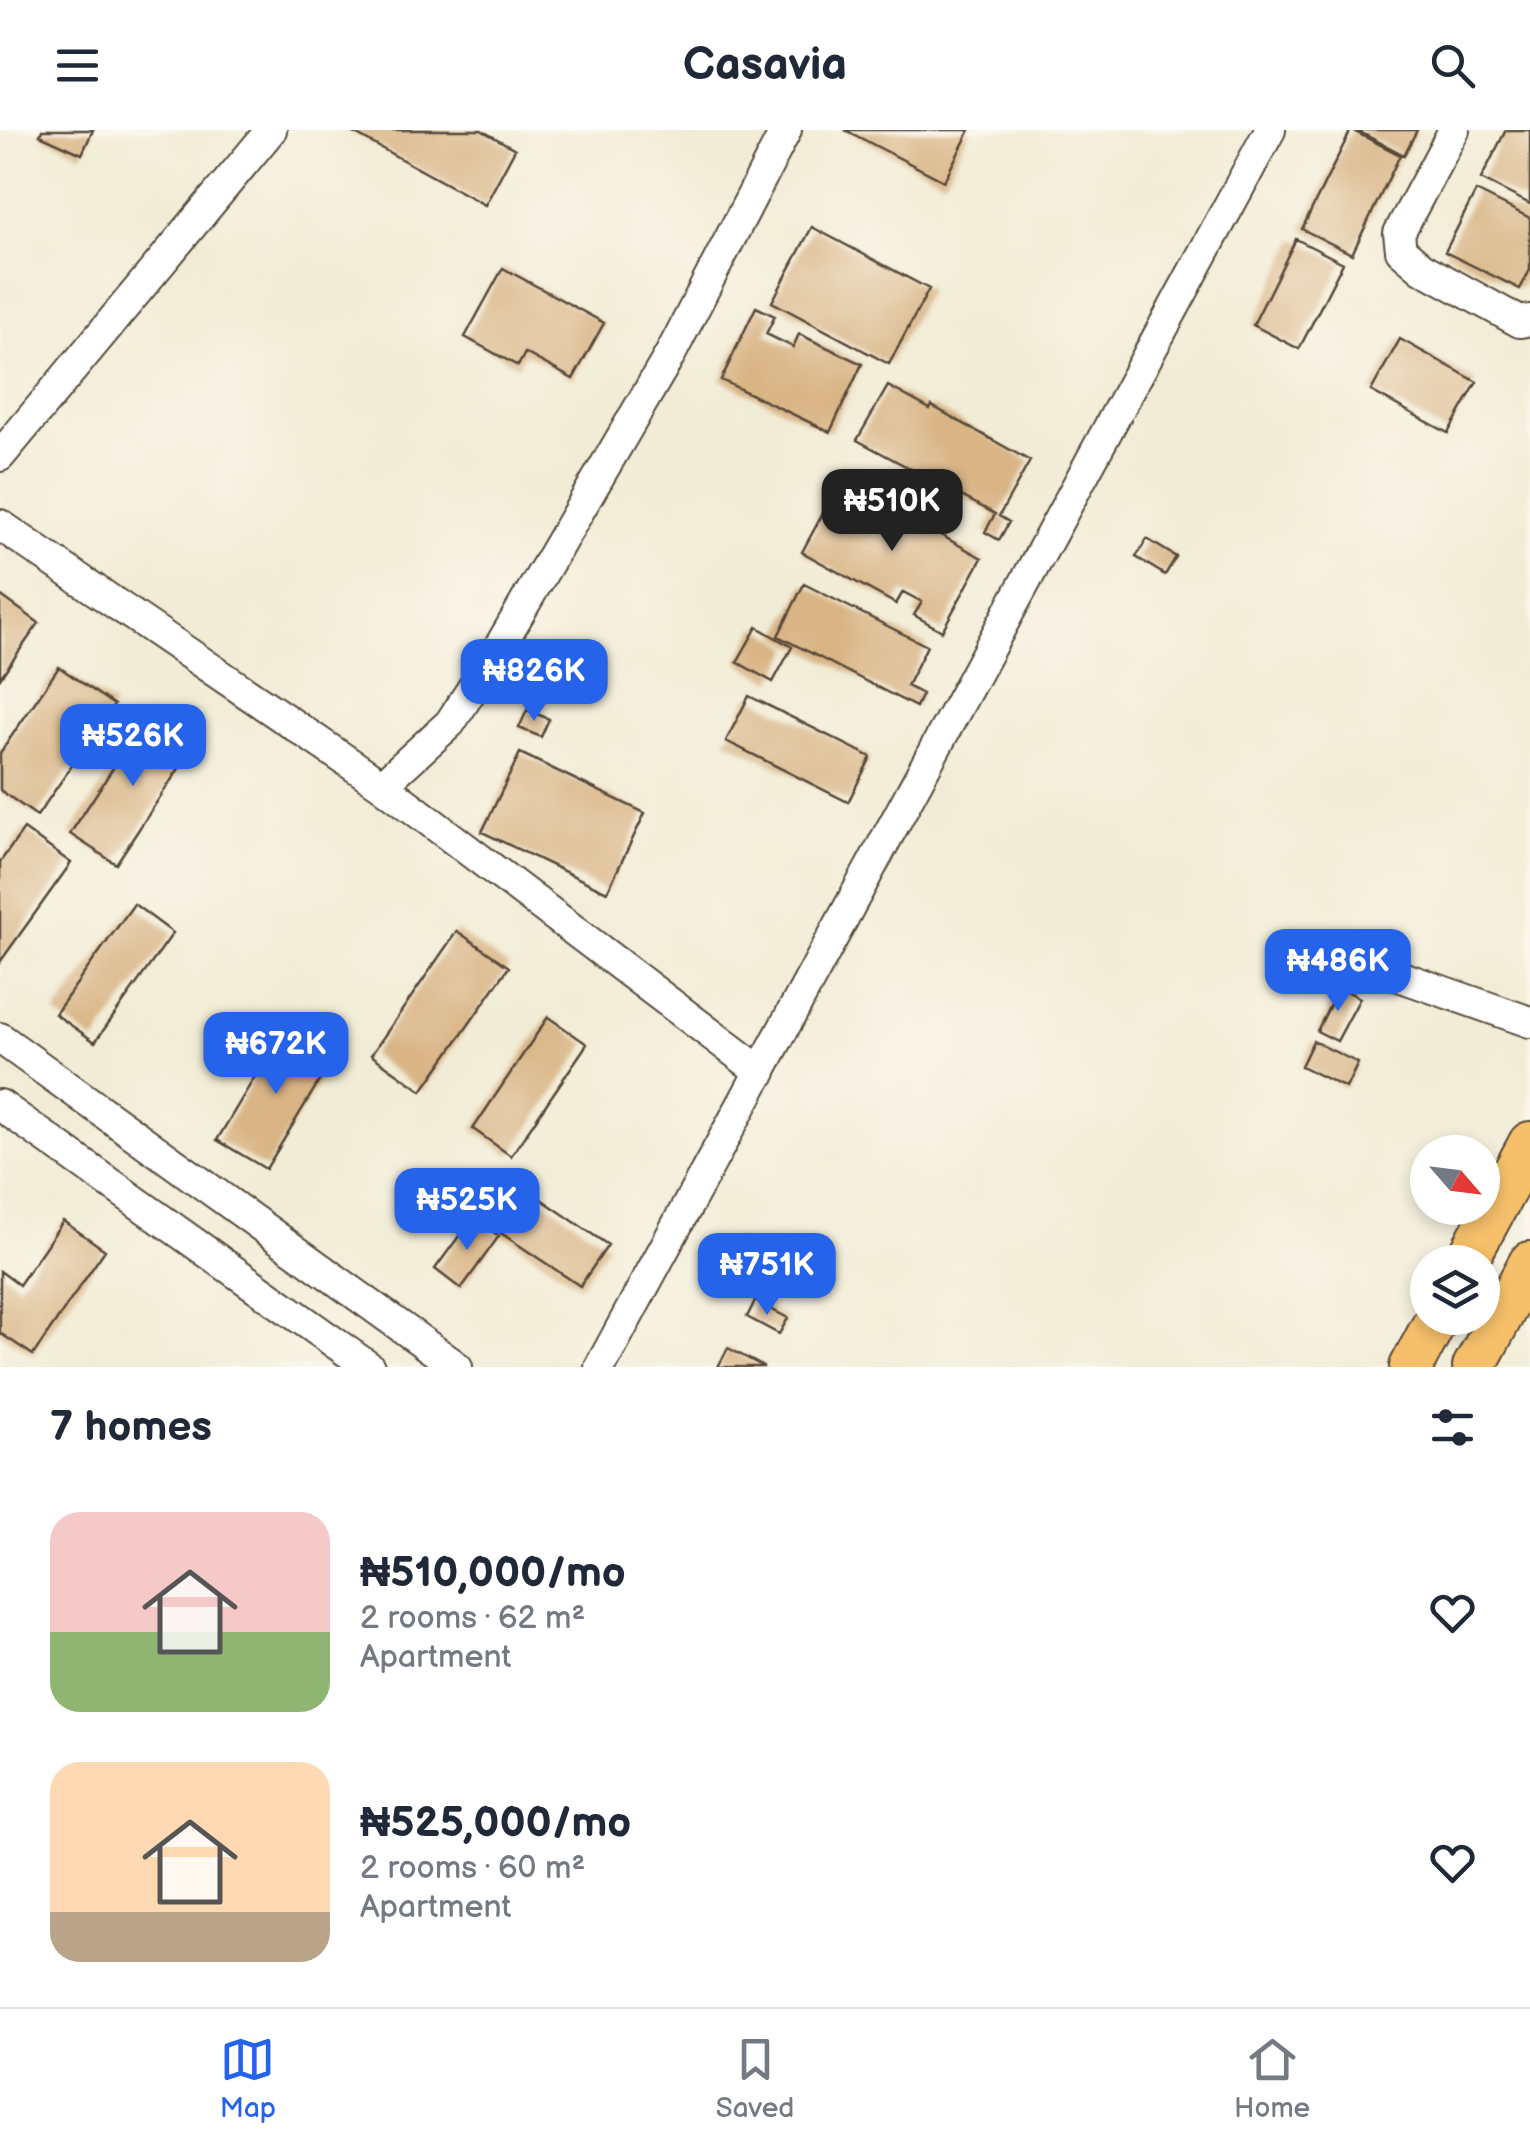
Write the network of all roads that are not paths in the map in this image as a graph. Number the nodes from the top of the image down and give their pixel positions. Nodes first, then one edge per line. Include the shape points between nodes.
1 (271, 130) edge
2 (786, 130) edge
3 (1270, 130) edge
4 (1454, 130) edge
5 (1530, 320) edge
6 (0, 456) edge
7 (0, 525) edge
8 (382, 786) junction
9 (1382, 970) dead end
10 (1530, 1022) edge
11 (0, 1038) edge
12 (761, 1072) junction
13 (0, 1106) edge
14 (1530, 1143) edge
15 (1475, 1245) edge
16 (1530, 1262) edge
17 (1428, 1335) edge
18 (369, 1367) edge
19 (457, 1367) edge
20 (600, 1367) edge
21 (1411, 1367) edge
22 (1474, 1367) edge

1 - 6 street
2 - 8 street via 671,353 497,651 450,723
3 - 12 street
4 - 5 street via 1399,233 1401,250 1520,322
7 - 8 street
8 - 12 street
9 - 10 street
11 - 19 street
12 - 20 street
13 - 18 street
14 - 15 highway
16 - 22 highway
17 - 21 highway

